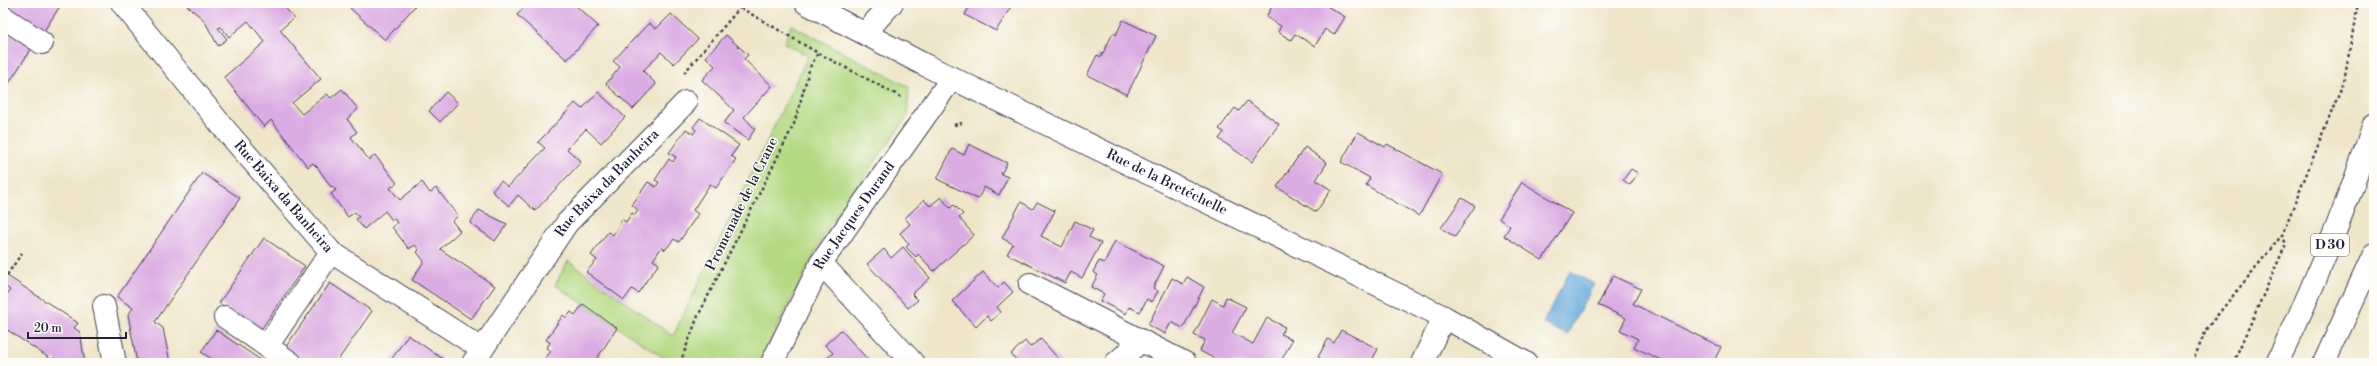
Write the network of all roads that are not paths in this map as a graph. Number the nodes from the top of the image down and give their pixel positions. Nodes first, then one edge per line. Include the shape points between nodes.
1 (122, 3) edge
2 (806, 3) edge
3 (892, 3) edge
4 (3, 17) edge
5 (866, 33) junction
6 (42, 43) dead end
7 (952, 78) junction
8 (686, 102) road end
9 (2374, 124) edge
10 (331, 252) junction
11 (2374, 254) edge
12 (820, 263) junction
13 (1030, 284) dead end
14 (104, 306) dead end
15 (225, 317) dead end
16 (1444, 317) junction
17 (1141, 341) junction
18 (267, 346) junction
19 (477, 356) edge
20 (114, 363) edge
21 (291, 363) edge
22 (772, 363) edge
23 (913, 363) edge
24 (1116, 363) edge
25 (1185, 363) edge
26 (1422, 363) edge
27 (1526, 363) edge
28 (2277, 363) edge
29 (2324, 363) edge

1 - 10 street, Rue Baixa da Banheira via 223,127
2 - 5 street, Rue de la Bretéchelle
3 - 5 street
4 - 6 street
5 - 7 street, Rue de la Bretéchelle
7 - 12 street, Rue Jacques Durand
7 - 16 street, Rue de la Bretéchelle
8 - 19 street, Rue Baixa da Banheira via 567,223
9 - 28 street, D 30 via 2354,185 2327,252
10 - 18 street
10 - 19 street, Rue Baixa da Banheira
11 - 29 street
12 - 22 street, Rue Jacques Durand
12 - 23 street
13 - 17 street
14 - 20 street
15 - 18 street
16 - 26 street
16 - 27 street, Rue de la Bretéchelle
17 - 24 street
17 - 25 street
18 - 21 street

